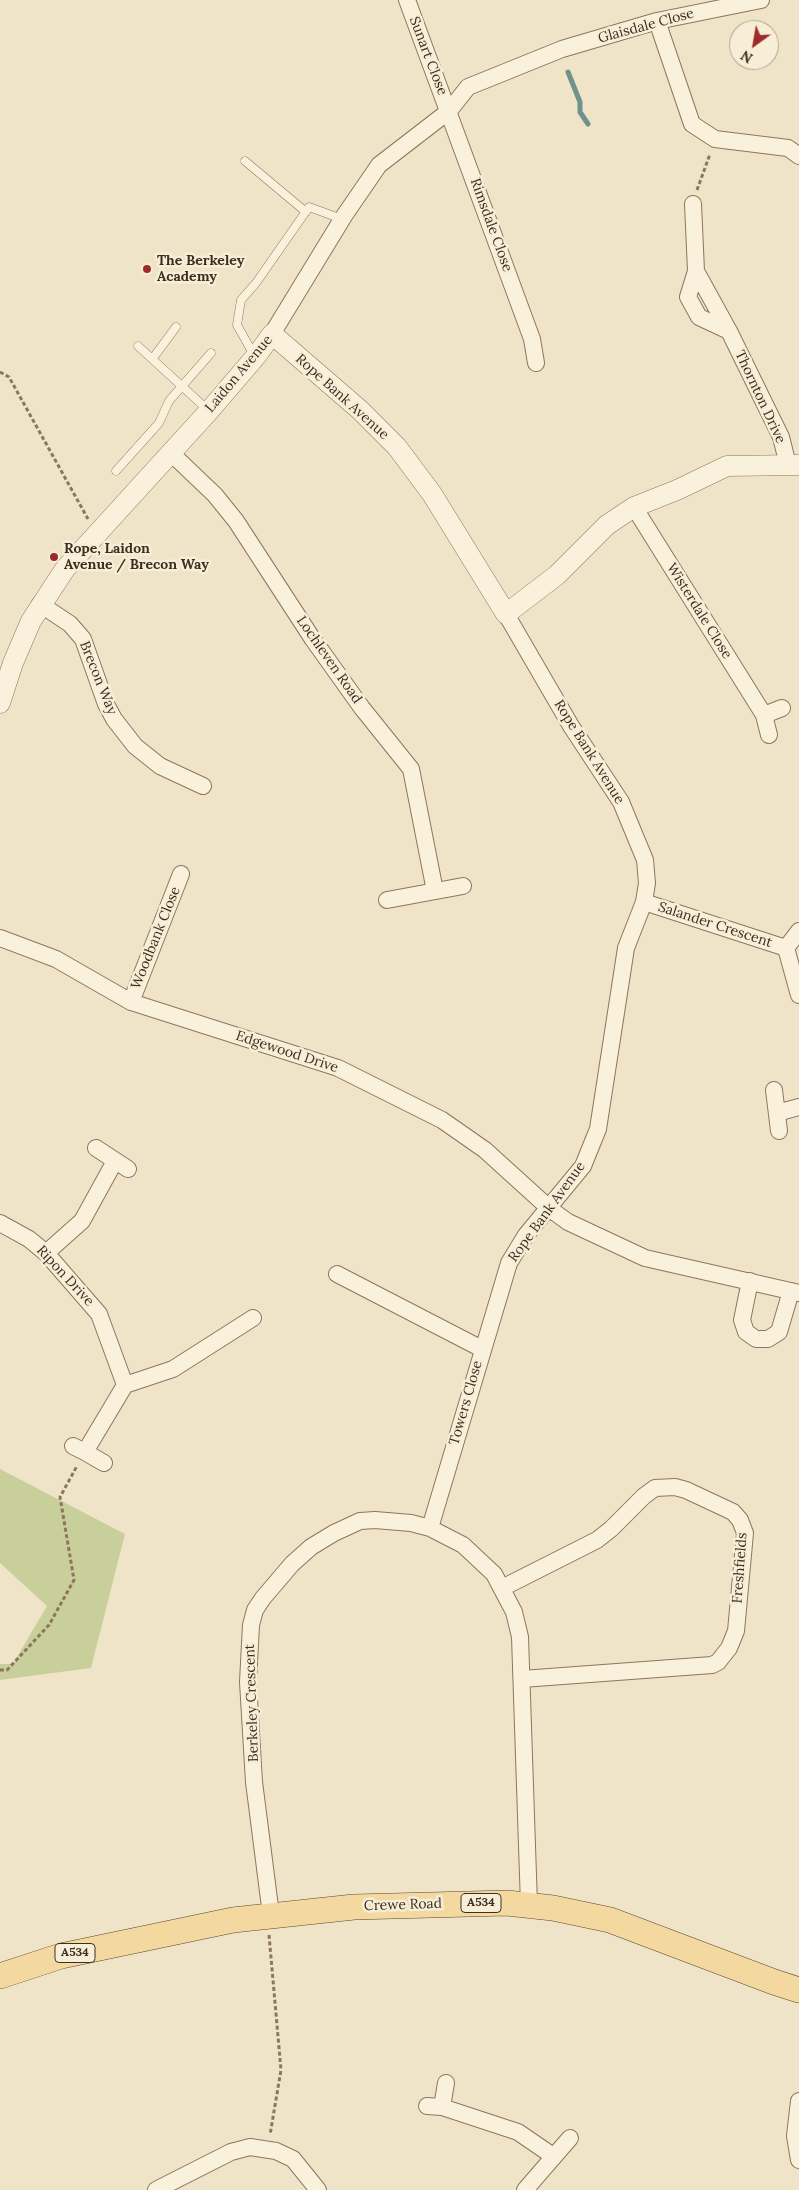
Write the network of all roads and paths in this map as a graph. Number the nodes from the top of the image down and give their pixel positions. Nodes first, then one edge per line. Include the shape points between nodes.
1 (407, 0) edge
2 (761, 0) edge
3 (658, 21) junction
4 (562, 50) joint
5 (449, 111) junction
6 (715, 139) junction
7 (799, 156) edge
8 (245, 161) dead end
9 (693, 204) joint
10 (306, 212) junction
11 (342, 219) junction
12 (176, 327) dead end
13 (272, 334) junction
14 (138, 346) dead end
15 (211, 353) dead end
16 (257, 355) junction
17 (153, 358) junction
18 (536, 363) dead end
19 (0, 372) edge
20 (181, 385) junction
21 (208, 411) junction
22 (171, 453) junction
23 (793, 465) edge
24 (116, 471) dead end
25 (634, 507) junction
26 (97, 535) junction
27 (40, 604) junction
28 (506, 614) junction
29 (0, 703) edge
30 (782, 708) dead end
31 (764, 715) junction
32 (769, 734) dead end
33 (203, 786) dead end
34 (181, 874) dead end
35 (463, 886) dead end
36 (435, 891) junction
37 (387, 900) dead end
38 (644, 902) junction
39 (799, 931) edge
40 (0, 938) edge
41 (786, 948) junction
42 (799, 995) edge
43 (131, 1002) junction
44 (774, 1090) dead end
45 (799, 1107) edge
46 (777, 1113) junction
47 (779, 1131) dead end
48 (96, 1148) dead end
49 (550, 1209) junction
50 (0, 1223) edge
51 (46, 1253) junction
52 (337, 1274) dead end
53 (750, 1281) junction
54 (795, 1292) edge
55 (253, 1318) dead end
56 (482, 1349) junction
57 (125, 1385) junction
58 (79, 1449) junction
59 (104, 1463) dead end
60 (430, 1528) junction
61 (502, 1588) junction
62 (0, 1670) edge
63 (522, 1679) junction
64 (529, 1905) junction
65 (272, 1914) junction
66 (0, 1976) edge
67 (799, 1990) edge
68 (446, 2083) dead end
69 (799, 2101) edge
70 (570, 2138) dead end
71 (267, 2149) junction
72 (553, 2156) junction
73 (799, 2160) edge
74 (156, 2190) edge
75 (318, 2190) edge
76 (525, 2190) edge

1 - 5 street, Sunart Close
2 - 3 street, Glaisdale Close
3 - 4 street, Glaisdale Close
3 - 6 street via 692,124
4 - 5 street, Laidon Avenue via 468,87
5 - 11 street, Laidon Avenue via 379,165
5 - 18 street, Rimsdale Close via 540,339
6 - 7 street via 788,148
6 - 9 path
8 - 10 lane
9 - 23 street, Thornton Drive via 696,271 729,331
10 - 11 lane via 310,207
10 - 16 lane via 241,300 238,325
11 - 13 street, Laidon Avenue
12 - 17 lane
13 - 16 street, Laidon Avenue
13 - 28 street, Rope Bank Avenue via 360,410 397,447 432,494
14 - 17 lane
15 - 20 lane
16 - 21 street, Laidon Avenue
17 - 20 lane
19 - 26 path via 9,377
20 - 21 lane
20 - 24 lane via 169,401 159,424
21 - 22 street, Laidon Avenue
22 - 26 street, Laidon Avenue
22 - 36 street, Lochleven Road via 215,495 236,521 312,638 362,708 412,769
23 - 25 street via 727,466
25 - 28 street via 607,525 557,575
25 - 31 street, Wisterdale Close
26 - 27 street, Laidon Avenue via 65,569
27 - 29 street, Laidon Avenue via 22,639
27 - 33 street, Brecon Way via 70,624 83,639 106,704 135,746 160,766
28 - 38 street, Rope Bank Avenue via 571,726 621,802 645,860 647,883
30 - 31 street
31 - 32 street, Wisterdale Close
34 - 43 street, Woodbank Close
35 - 36 street
36 - 37 street
38 - 41 street, Salander Crescent
38 - 49 street, Rope Bank Avenue via 626,948 598,1128 583,1166
39 - 41 street, Salander Crescent
40 - 43 street, Edgewood Drive via 56,959
41 - 42 street, Salander Crescent
43 - 49 street, Edgewood Drive via 338,1068 442,1120 485,1150
44 - 46 street
45 - 46 street
46 - 47 street
48 - 51 street via 122,1165 82,1221
49 - 53 street via 568,1222 645,1258
49 - 56 street, Rope Bank Avenue via 526,1235 509,1263
50 - 51 street, Ripon Drive via 22,1234
51 - 57 street, Ripon Drive via 99,1314
52 - 56 street, Towers Close
53 - 54 street
53 - 54 street via 742,1320 746,1332 756,1339 768,1339 779,1332
55 - 57 street via 173,1369
56 - 60 street, Towers Close
57 - 58 street
58 - 59 street
58 - 62 path via 60,1496 74,1580 49,1625 7,1670
60 - 61 street, Berkeley Crescent via 475,1554
60 - 65 street, Berkeley Crescent via 393,1520 360,1521 348,1525 292,1564 255,1610 248,1650 248,1682 254,1782
61 - 63 street, Berkeley Crescent via 518,1626
61 - 63 street, Freshfields via 597,1540 655,1488 686,1490 733,1512 738,1515 745,1532 736,1631 718,1662
63 - 64 street, Berkeley Crescent
64 - 65 main road, Crewe Road / A534 via 400,1905
64 - 67 main road, Crewe Road / A534 via 610,1920
65 - 66 main road, Crewe Road / A534 via 152,1935 61,1956
65 - 71 path via 269,1933 281,2070
68 - 72 street via 434,2106 518,2132
69 - 73 street via 795,2136
70 - 72 street
71 - 74 street via 250,2146 231,2152
71 - 75 street via 293,2159
72 - 76 street

